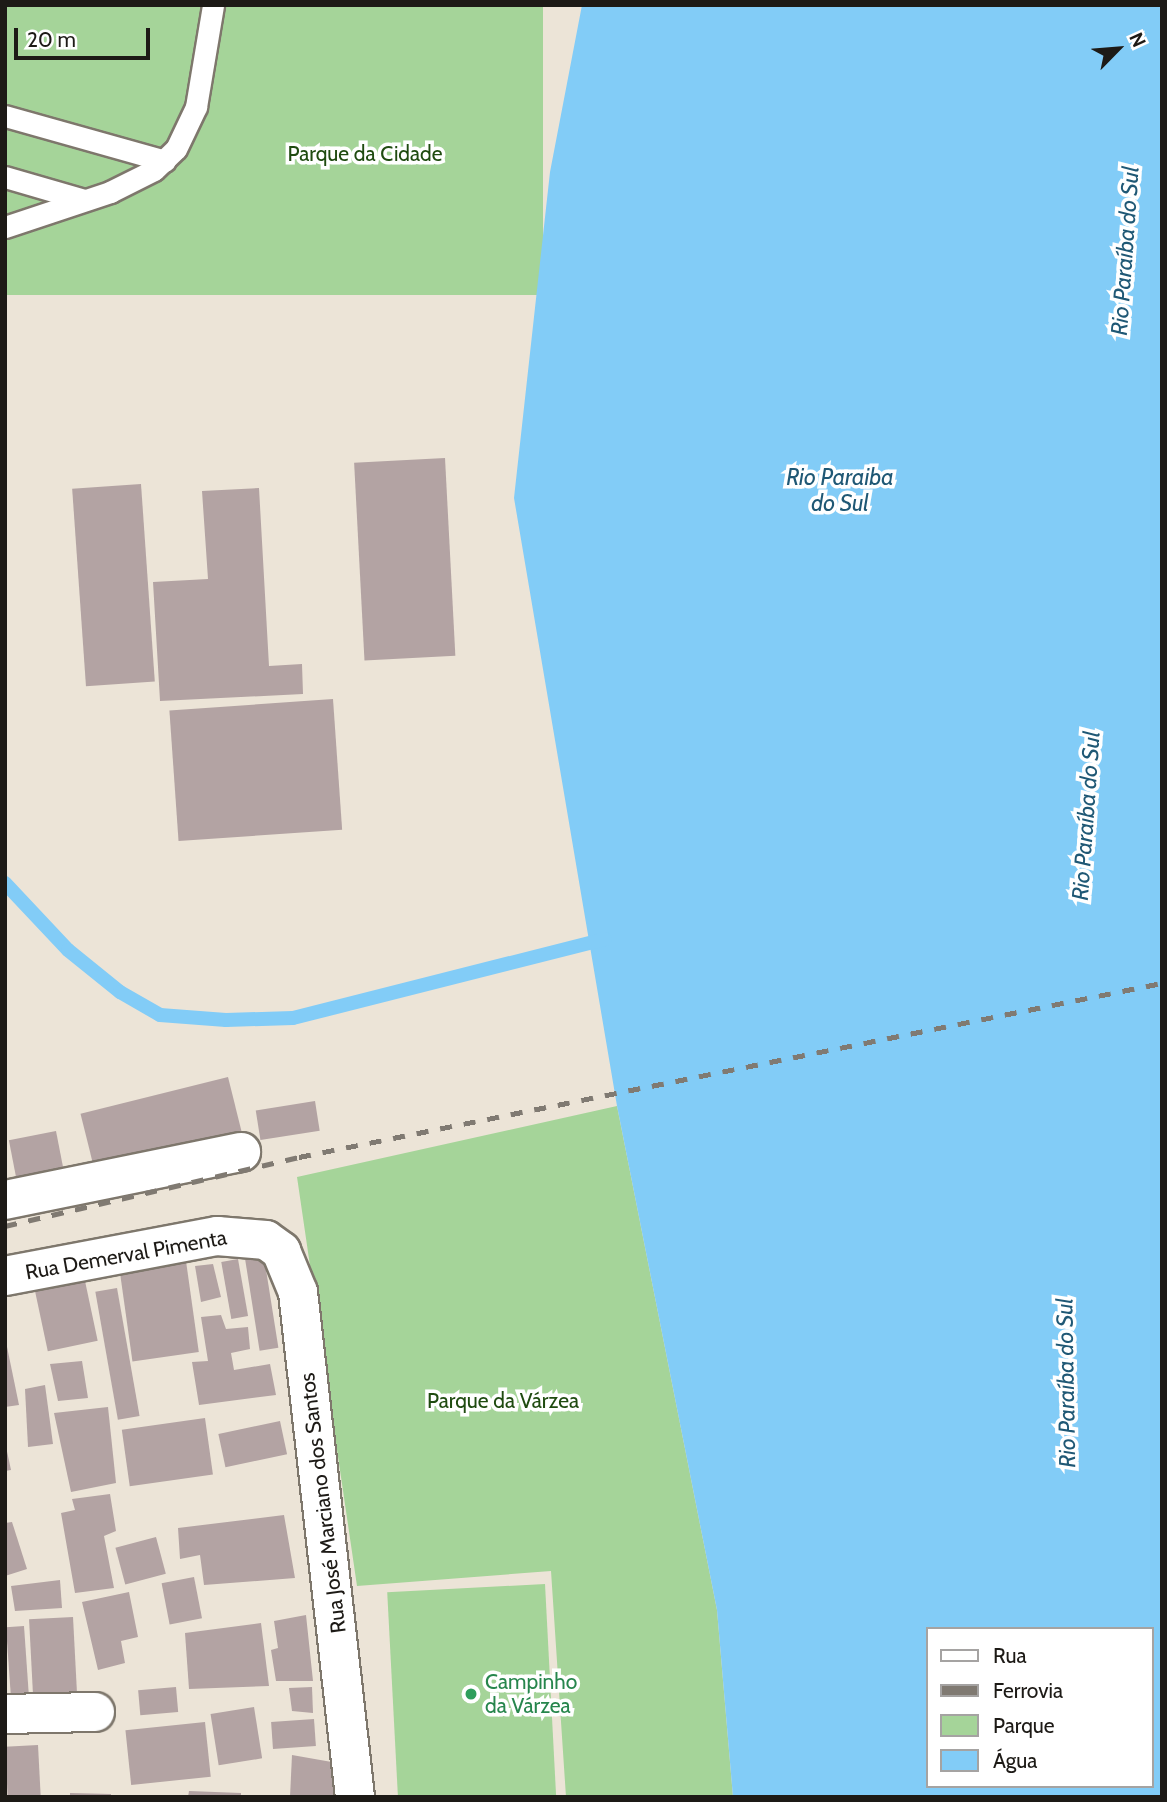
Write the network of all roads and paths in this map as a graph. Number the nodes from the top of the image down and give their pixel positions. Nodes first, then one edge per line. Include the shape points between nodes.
1 (213, 5) edge
2 (5, 116) edge
3 (165, 161) junction
4 (5, 177) edge
5 (84, 200) junction
6 (5, 227) edge
7 (241, 1152) dead end
8 (5, 1200) edge
9 (248, 1236) joint
10 (5, 1276) edge
11 (95, 1712) dead end
12 (5, 1714) edge
13 (355, 1797) edge

1 - 3 lane via 190,126
2 - 3 lane
3 - 5 lane via 131,182
4 - 5 lane
5 - 6 lane
7 - 8 street
9 - 10 street, Rua Demerval Pimenta via 217,1236
9 - 13 street, Rua José Marciano dos Santos via 266,1240 282,1251 298,1292
11 - 12 street

